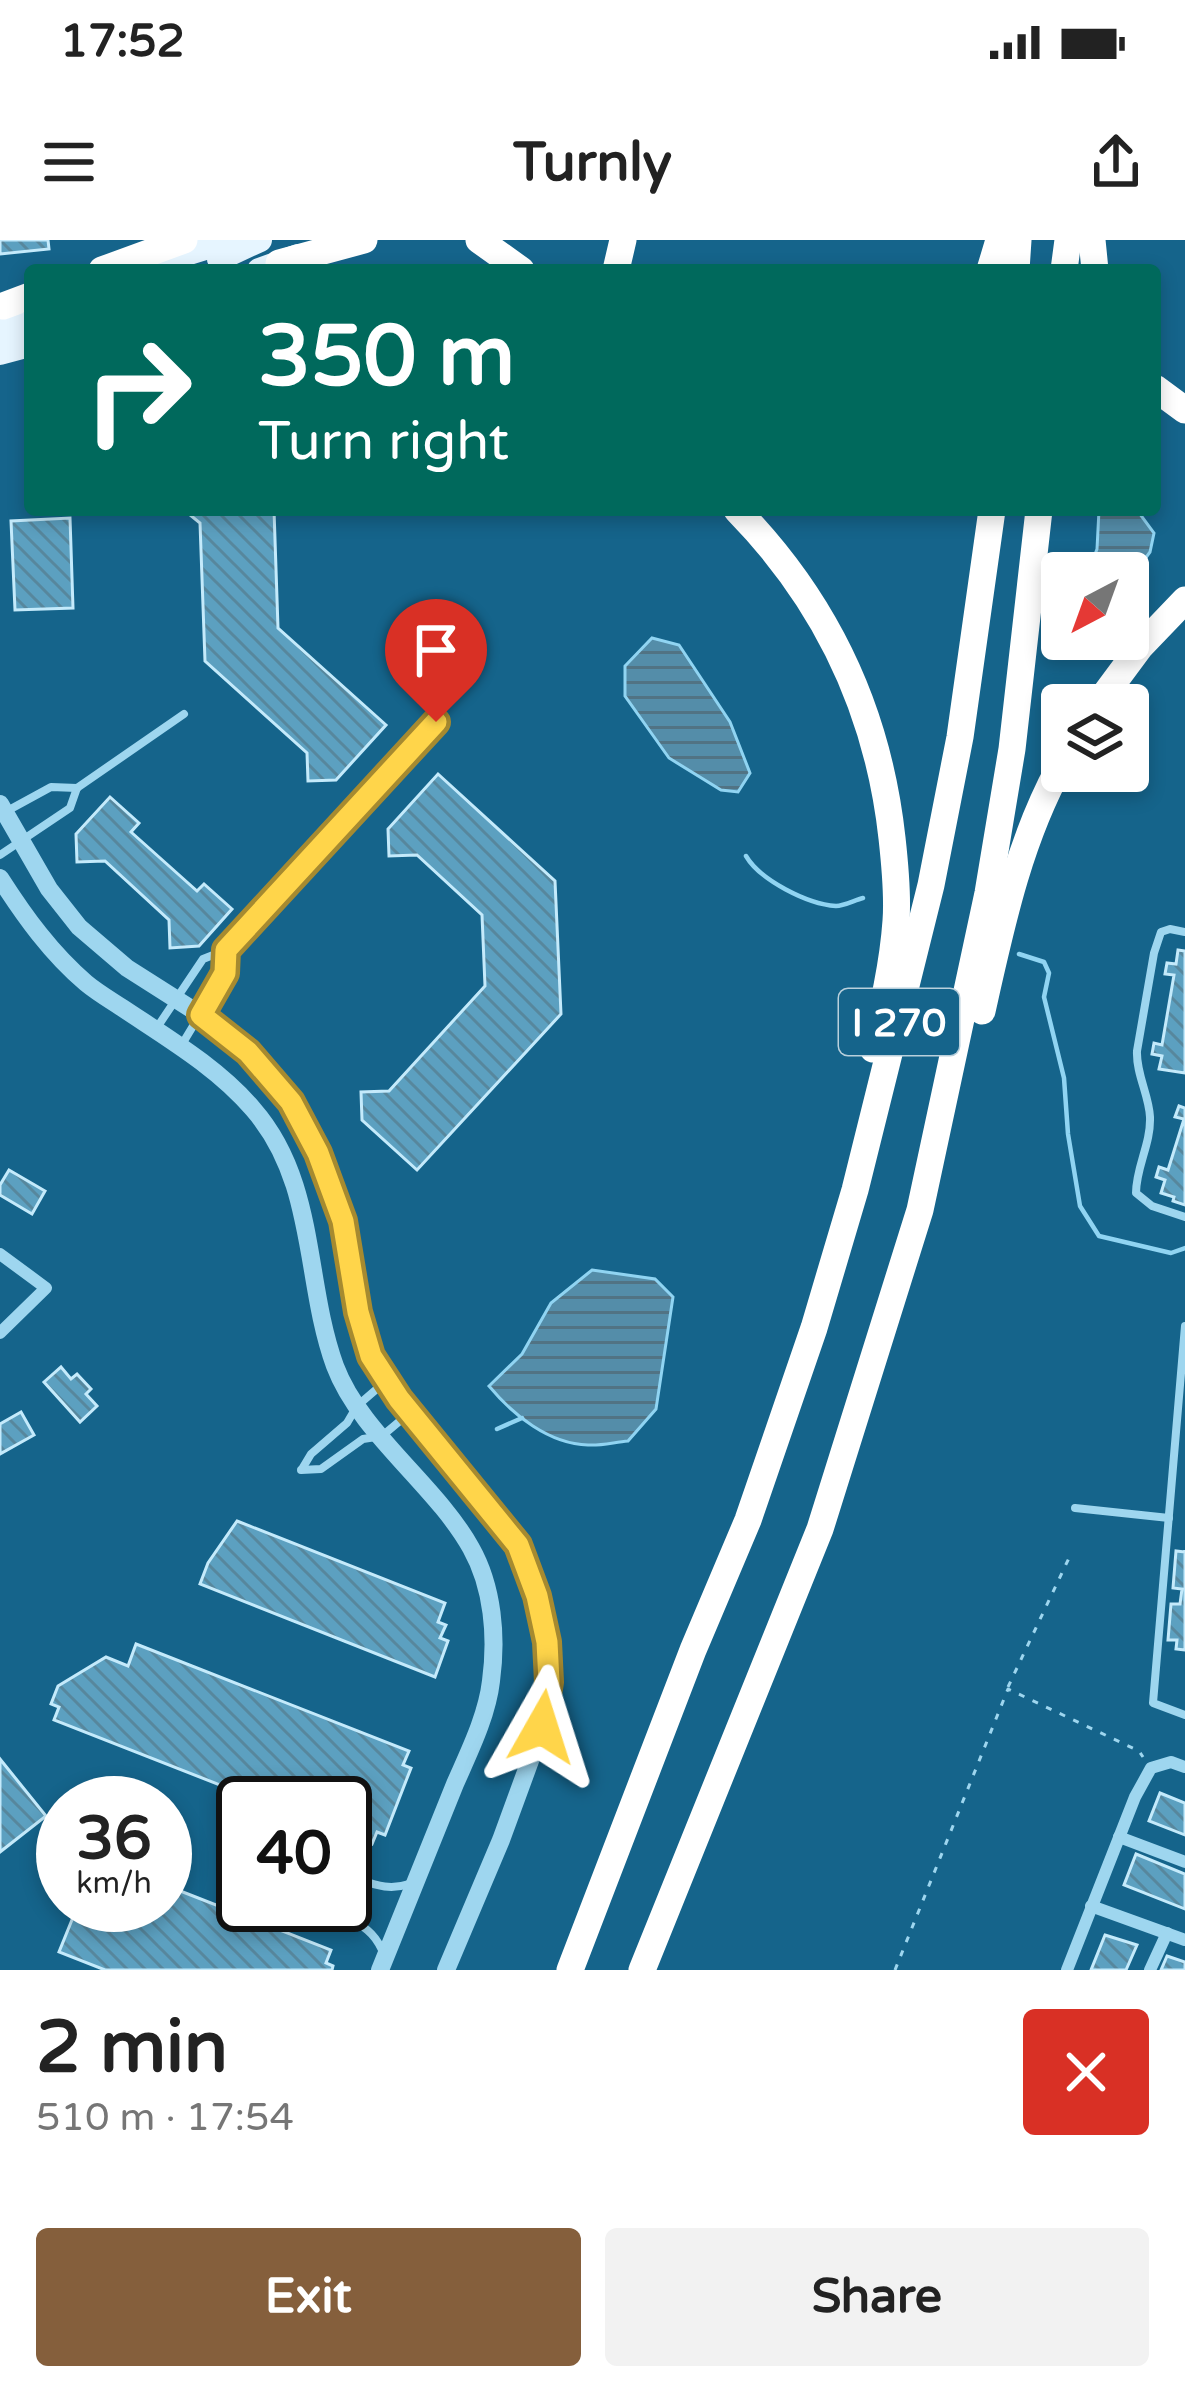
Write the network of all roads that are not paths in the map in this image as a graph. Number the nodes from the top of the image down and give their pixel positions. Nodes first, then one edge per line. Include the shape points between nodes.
1 (184, 240) edge
2 (231, 240) edge
3 (260, 240) edge
4 (339, 240) edge
5 (364, 240) edge
6 (479, 240) edge
7 (118, 264) edge
8 (155, 264) edge
9 (205, 264) edge
10 (277, 264) edge
11 (280, 264) edge
12 (513, 264) edge
13 (742, 516) edge
14 (991, 516) edge
15 (1038, 516) edge
16 (1185, 601) edge
17 (1113, 684) edge
18 (184, 714) dead end
19 (436, 722) dead end
20 (77, 788) junction
21 (1048, 792) edge
22 (1, 810) edge
23 (21, 841) junction
24 (0, 854) edge
25 (0, 878) edge
26 (1185, 932) edge
27 (226, 950) junction
28 (176, 999) junction
29 (201, 1015) junction
30 (155, 1030) junction
31 (180, 1047) junction
32 (920, 1210) junction
33 (1185, 1217) edge
34 (0, 1254) edge
35 (1185, 1326) edge
36 (0, 1333) edge
37 (1183, 1376) edge
38 (387, 1380) junction
39 (357, 1406) junction
40 (410, 1412) junction
41 (382, 1436) junction
42 (1075, 1508) dead end
43 (1169, 1518) junction
44 (748, 1520) junction
45 (1185, 1715) edge
46 (1185, 1767) edge
47 (1119, 1837) junction
48 (1185, 1862) edge
49 (416, 1882) junction
50 (1091, 1906) junction
51 (1167, 1934) junction
52 (1185, 1940) edge
53 (383, 1964) edge
54 (446, 1970) edge
55 (570, 1970) edge
56 (642, 1970) edge
57 (1067, 1970) edge
58 (1150, 1970) edge

1 - 7 highway
2 - 8 main road
3 - 9 main road
4 - 10 main road
5 - 11 highway
6 - 12 highway
13 - 44 highway via 790,570 848,667 883,771 896,918 874,1043
14 - 44 highway, I 270 via 960,737 898,1027 856,1190
15 - 32 highway, I 270 via 1002,811
16 - 17 highway
18 - 20 lane
19 - 27 lane
20 - 22 lane via 51,787
20 - 23 lane via 70,808
21 - 32 highway via 1008,899 973,1048
22 - 23 street
23 - 24 lane
23 - 28 street via 79,927
25 - 30 street via 34,931 88,984
26 - 33 lane via 1161,932 1154,953 1137,1051 1150,1115 1136,1181 1144,1201
27 - 28 lane via 203,959
27 - 29 lane via 225,973
28 - 29 street
28 - 30 lane
29 - 31 lane
29 - 38 street via 248,1052 291,1102 318,1153 343,1221 364,1334
30 - 31 street
31 - 39 street via 255,1111 286,1161 308,1231 321,1321
32 - 56 highway, I 270 via 820,1529
34 - 36 street via 46,1288
35 - 37 lane
37 - 43 lane
38 - 39 lane
38 - 40 street
39 - 41 street
39 - 41 lane via 301,1470 321,1469 363,1439
40 - 41 lane
40 - 54 street via 518,1545 547,1642 542,1727
41 - 49 street via 472,1549 494,1641 476,1735
42 - 43 lane
43 - 45 lane via 1154,1702
44 - 55 highway, I 270
46 - 47 street via 1151,1768
47 - 48 street
47 - 50 street
49 - 53 street
49 - 53 lane via 398,1888 361,1880 346,1917 377,1937
50 - 51 street
50 - 57 street
51 - 52 street
51 - 58 street

